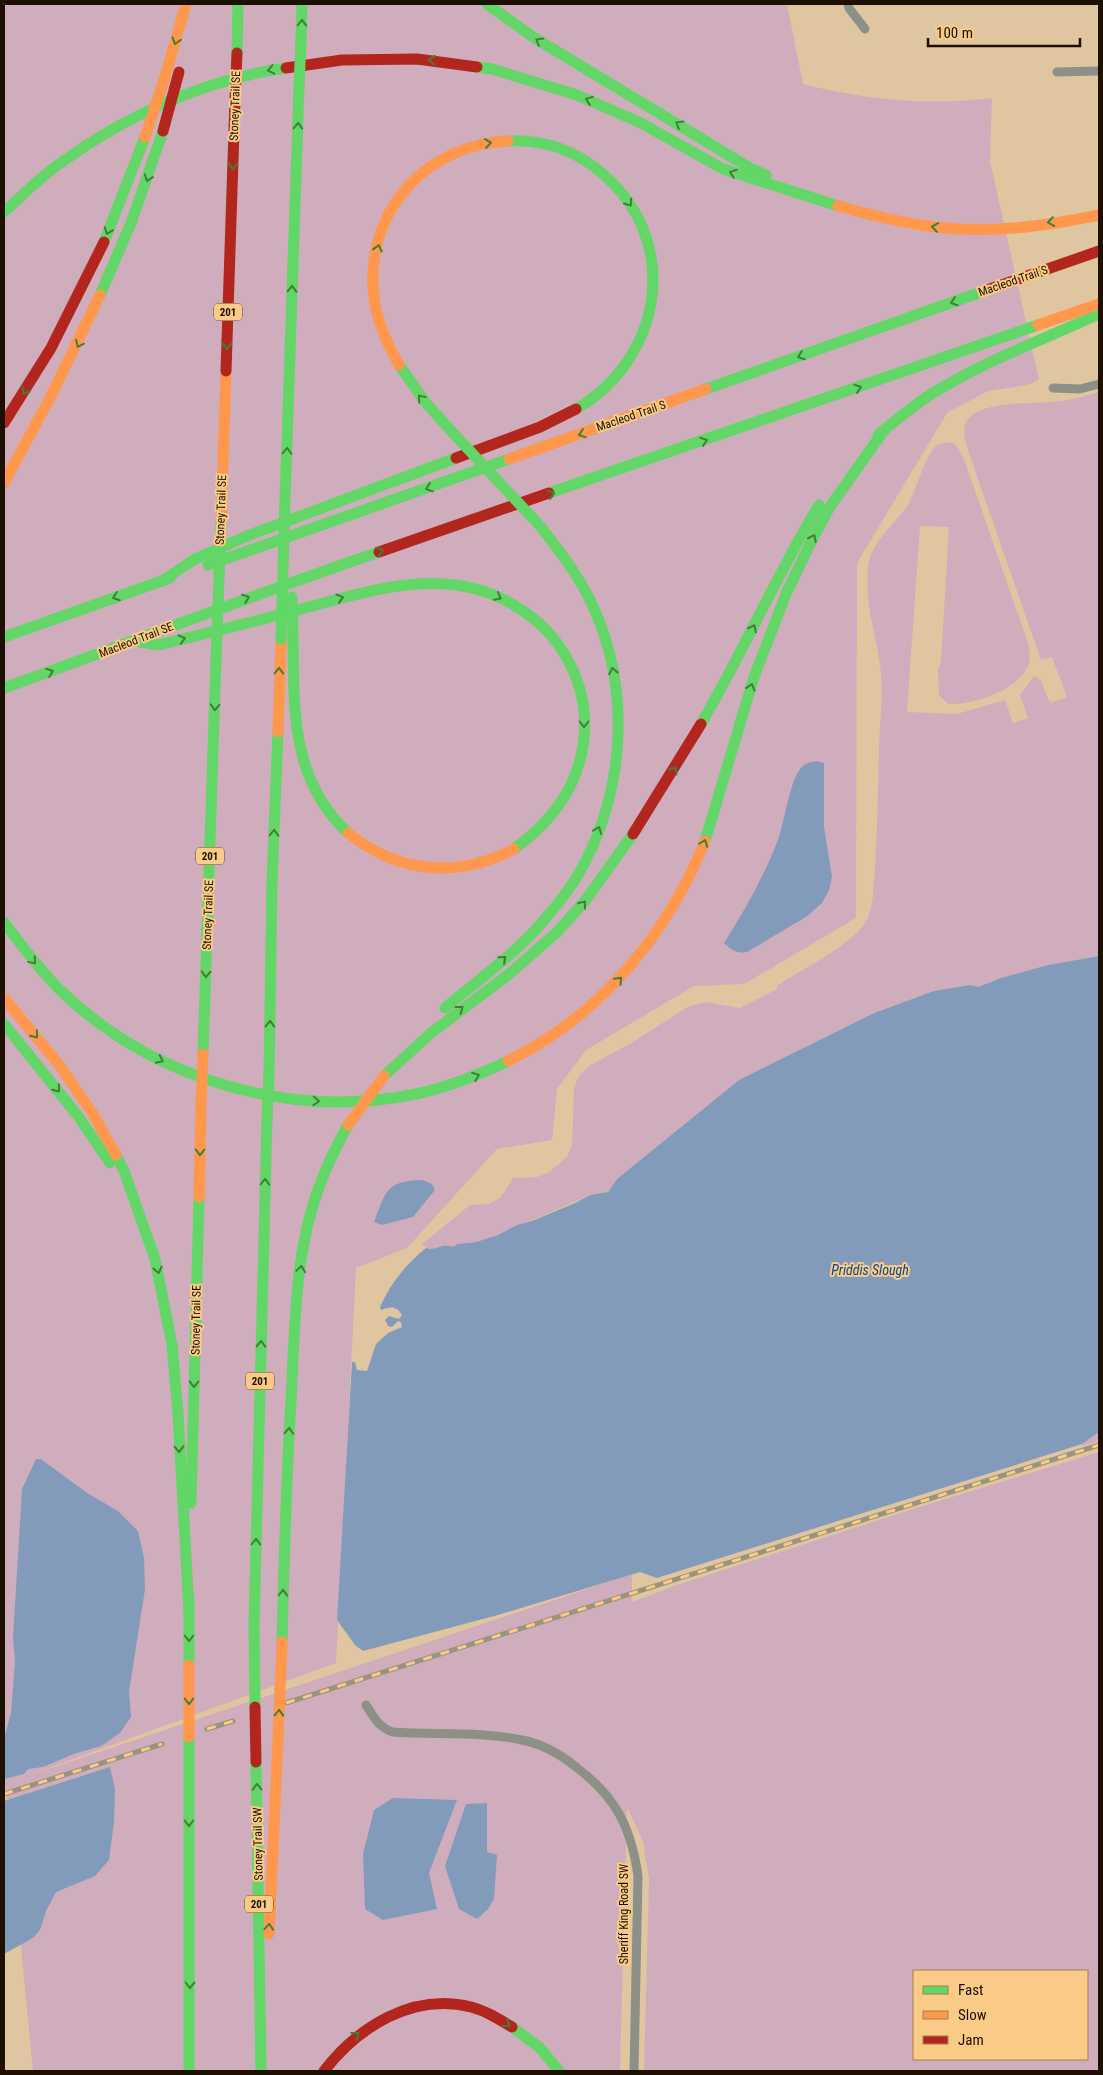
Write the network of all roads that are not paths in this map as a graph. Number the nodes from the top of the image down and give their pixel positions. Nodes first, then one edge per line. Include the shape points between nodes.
1 (186, 4) edge
2 (194, 4) edge
3 (238, 4) edge
4 (302, 4) edge
5 (487, 4) edge
6 (848, 4) edge
7 (865, 28) dead end
8 (1099, 71) edge
9 (1057, 72) dead end
10 (830, 204) junction
11 (4, 212) edge
12 (1099, 215) edge
13 (1099, 251) edge
14 (1099, 304) edge
15 (1099, 314) edge
16 (1099, 384) edge
17 (1054, 388) dead end
18 (4, 423) edge
19 (885, 429) junction
20 (4, 483) edge
21 (284, 528) junction
22 (162, 580) junction
23 (4, 637) edge
24 (135, 641) junction
25 (4, 688) edge
26 (4, 922) edge
27 (4, 998) edge
28 (4, 1024) edge
29 (394, 1066) junction
30 (144, 1224) junction
31 (189, 1611) junction
32 (366, 1705) dead end
33 (261, 2046) junction
34 (189, 2071) edge
35 (260, 2071) edge
36 (324, 2071) edge
37 (559, 2071) edge
38 (634, 2071) edge

1 -> 18 highway, bridge via 166,77 104,240 51,348
2 -> 20 highway, bridge via 163,131 131,224 97,306
3 -> 31 highway, Stoney Trail SE / 201, bridge via 201,1103
21 -> 4 highway, 201, bridge
10 -> 5 highway via 750,168 533,37
6 - 7 street
8 - 9 street
10 -> 11 highway via 732,174 631,118 529,78 459,63 384,58 319,61 278,68 193,91 104,134 64,160 22,193
12 -> 10 highway via 1018,228 940,228
13 -> 22 highway, Macleod Trail S
24 -> 14 highway, Macleod Trail SE via 268,590
15 - 19 highway via 960,376 918,402
16 - 17 street via 1080,389
26 -> 19 highway via 46,976 106,1028 143,1052 178,1069 245,1092 309,1101 382,1099 466,1080 529,1052 573,1022 616,984 649,944 674,906 710,829 756,669 789,590 826,514
29 -> 19 highway via 435,1028 542,946 584,902 694,738 814,513 844,471
24 -> 21 highway, bridge via 158,646 316,605 350,594 388,587 422,583 460,584 492,593 523,610 560,647 574,673 583,701 582,751 576,776 565,800 538,832 492,861 448,869 421,868 371,850 349,836 331,817 308,777 298,744 295,723 293,635 291,586
33 -> 21 highway, Stoney Trail SW / 201, bridge via 254,1643 272,872
22 -> 23 highway
29 -> 22 highway, bridge via 430,1022 526,940 575,880 609,804 618,757 620,718 608,647 585,587 540,527 454,434 418,395 381,327 373,288 374,265 386,222 407,187 434,164 470,146 525,141 580,156 615,185 633,206 651,245 654,269 651,311 640,340 620,371 586,403 540,427 248,536 195,559
25 -> 24 highway, Macleod Trail SE
27 -> 30 highway via 60,1066 93,1114 124,1171
28 -> 30 highway via 78,1116 113,1168
33 -> 29 highway, bridge via 273,1867 287,1457 296,1300 307,1230 325,1170 348,1125
30 -> 31 highway via 160,1279 172,1345
31 -> 34 highway, Stoney Trail SE / 201, bridge
32 - 38 street, Sheriff King Road SW via 380,1725 393,1732 510,1738 542,1745 585,1774 615,1805 634,1850 638,1876
33 - 35 highway, Stoney Trail SW / 201
36 -> 37 highway via 335,2054 380,2019 430,2004 469,2006 500,2019 543,2049

